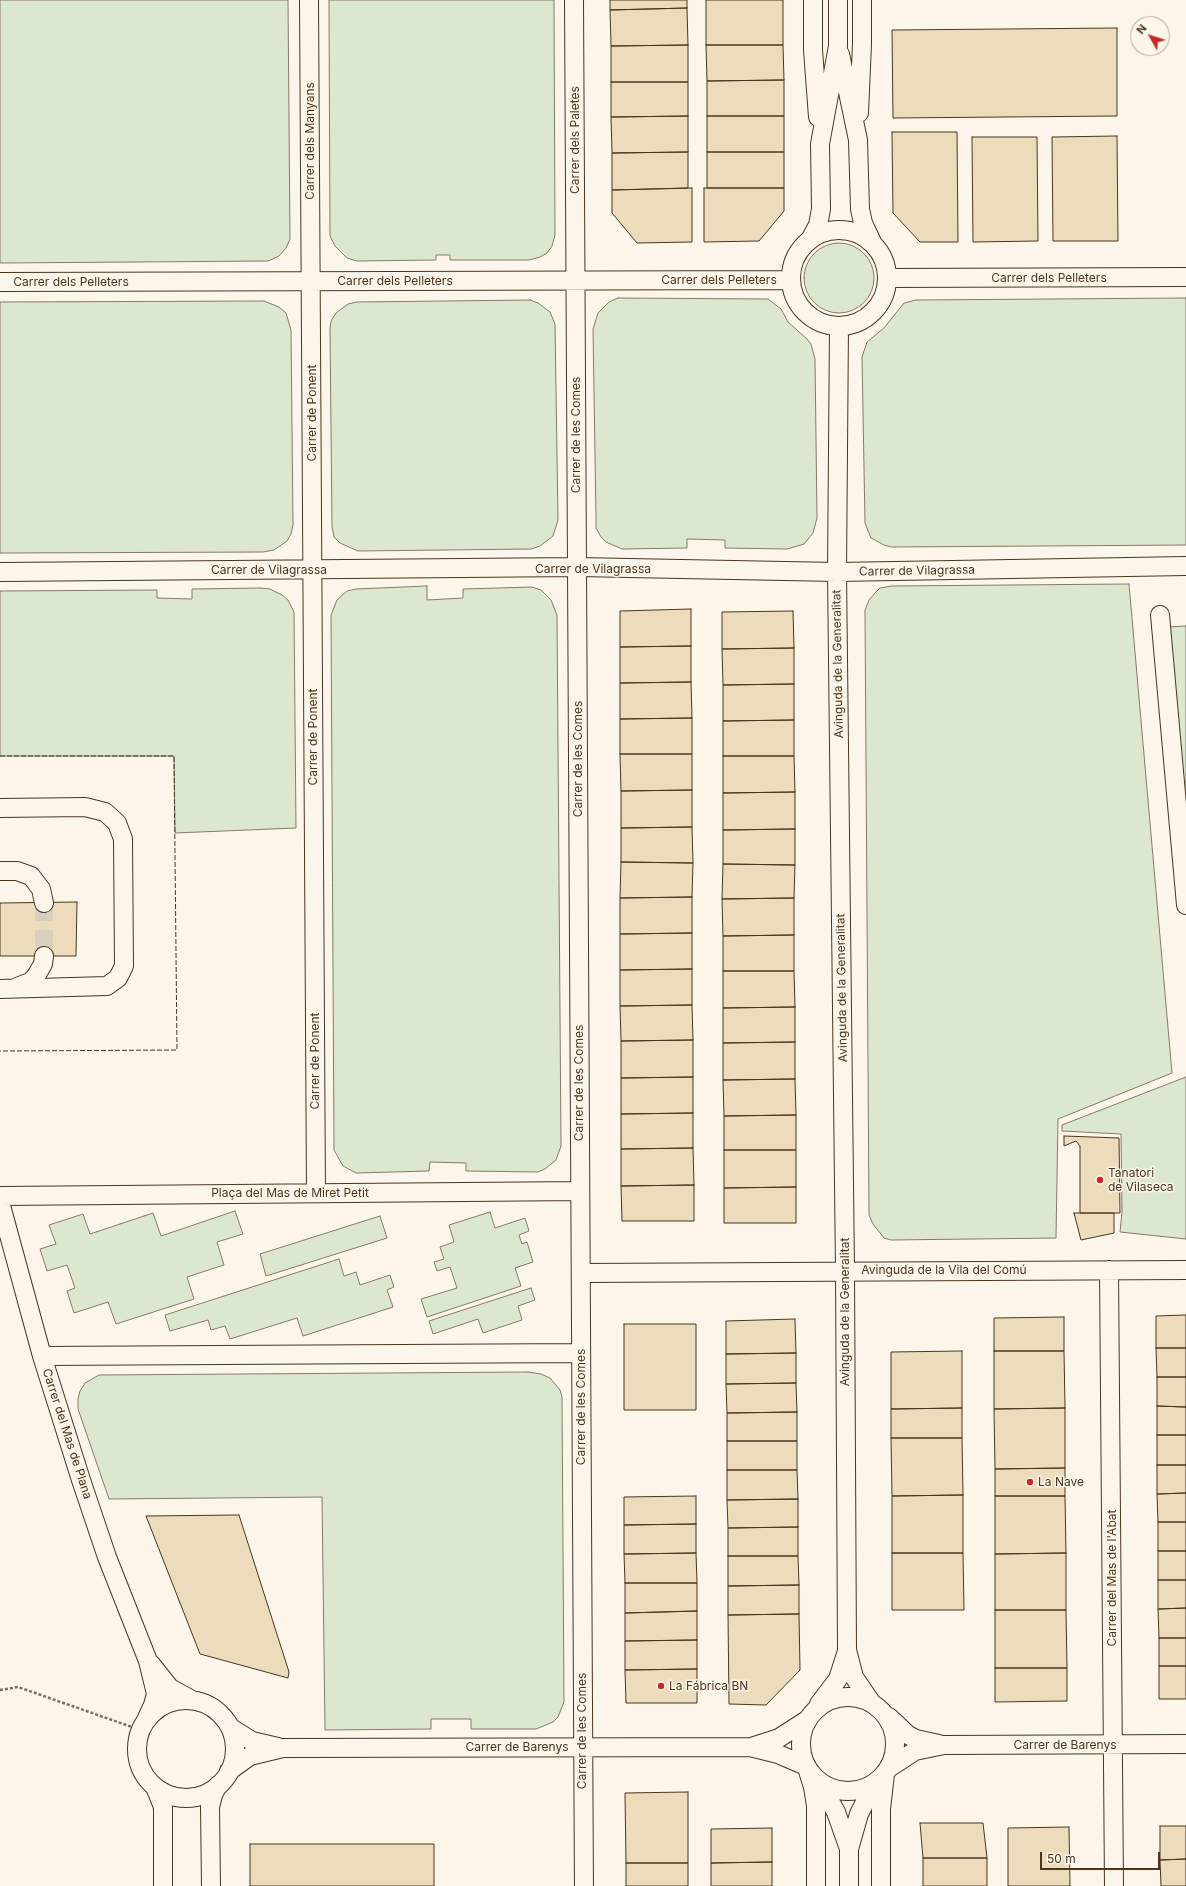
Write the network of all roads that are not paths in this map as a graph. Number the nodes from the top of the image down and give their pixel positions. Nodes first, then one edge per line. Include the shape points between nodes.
1 (309, 0) edge
2 (574, 0) edge
3 (813, 0) edge
4 (838, 0) edge
5 (862, 0) edge
6 (838, 46) junction
7 (858, 140) junction
8 (820, 144) junction
9 (810, 238) junction
10 (872, 242) junction
11 (1186, 277) edge
12 (887, 278) junction
13 (576, 280) junction
14 (790, 280) junction
15 (311, 281) junction
16 (0, 282) edge
17 (839, 326) junction
18 (1186, 566) edge
19 (577, 567) junction
20 (312, 570) junction
21 (0, 572) edge
22 (837, 572) junction
23 (1160, 615) dead end
24 (0, 808) edge
25 (0, 871) edge
26 (44, 903) tunnel mouth
27 (1186, 905) edge
28 (44, 956) tunnel mouth
29 (5, 988) edge
30 (580, 1191) junction
31 (316, 1193) junction
32 (0, 1196) edge
33 (0, 1202) edge
34 (1109, 1270) junction
35 (1186, 1270) edge
36 (845, 1271) junction
37 (581, 1273) junction
38 (581, 1353) junction
39 (42, 1356) junction
40 (847, 1650) junction
41 (148, 1661) junction
42 (192, 1700) junction
43 (877, 1707) junction
44 (809, 1717) junction
45 (144, 1724) junction
46 (231, 1728) junction
47 (1186, 1744) edge
48 (944, 1745) junction
49 (1113, 1745) junction
50 (582, 1747) junction
51 (750, 1747) junction
52 (283, 1748) junction
53 (807, 1768) junction
54 (884, 1774) junction
55 (224, 1778) junction
56 (820, 1784) junction
57 (155, 1787) junction
58 (849, 1849) junction
59 (163, 1886) edge
60 (211, 1886) edge
61 (584, 1886) edge
62 (816, 1886) edge
63 (849, 1886) edge
64 (881, 1886) edge
65 (1114, 1886) edge

1 - 15 street, Carrer dels Manyans
2 - 13 street, Carrer dels Paletes
3 - 8 street via 813,50
4 - 6 street
5 - 7 street
6 - 7 street
6 - 8 street
7 - 10 street via 860,209
8 - 9 street via 821,209 818,225
9 - 10 street via 825,231 842,229 858,233
9 - 14 street via 799,250 792,264
10 - 12 street via 886,265
11 - 12 street, Carrer dels Pelleters
12 - 17 street via 885,293 878,307 854,324
13 - 14 street, Carrer dels Pelleters
13 - 15 street, Carrer dels Pelleters
13 - 19 street, Carrer de les Comes
14 - 17 street via 793,295 800,308 811,318 824,324
15 - 16 street, Carrer dels Pelleters
15 - 20 street, Carrer de Ponent
17 - 22 street, Avinguda de la Generalitat
18 - 22 street, Carrer de Vilagrassa
19 - 20 street, Carrer de Vilagrassa
19 - 22 street, Carrer de Vilagrassa
19 - 30 street, Carrer de les Comes
20 - 21 street, Carrer de Vilagrassa
20 - 31 street, Carrer de Ponent
22 - 36 street, Avinguda de la Generalitat
23 - 27 street
24 - 29 street via 97,809 105,812 117,823 123,839 124,966 118,978 107,986 100,987
25 - 26 street via 17,871 31,876 42,889
28 - 29 street via 41,971 30,982
30 - 31 street, Plaça del Mas de Miret Petit
30 - 37 street, Carrer de les Comes
31 - 32 street, Plaça del Mas de Miret Petit
33 - 39 street, Carrer del Mas de Plana
34 - 35 street, Avinguda de la Vila del Comú
34 - 36 street, Avinguda de la Vila del Comú
34 - 49 street, Carrer del Mas de l'Abat
36 - 37 street, Avinguda de la Vila del Comú
36 - 40 street, Avinguda de la Generalitat
37 - 38 street, Carrer de les Comes
38 - 39 street
38 - 50 street, Carrer de les Comes
39 - 41 street, Carrer del Mas de Plana via 107,1557
40 - 43 street, Avinguda de la Generalitat via 854,1677
40 - 44 street, Avinguda de la Generalitat via 838,1679
41 - 42 street, Carrer del Mas de Plana via 170,1688
41 - 45 street, Carrer del Mas de Plana via 156,1694
42 - 45 street via 175,1700 159,1707
42 - 46 street via 208,1704 221,1714
43 - 44 street via 855,1697 838,1697 823,1703
43 - 48 street, Carrer de Barenys via 908,1735
43 - 54 street via 891,1725 895,1740 894,1754
44 - 51 street, Carrer de Barenys via 779,1738
44 - 53 street via 803,1727 800,1742 801,1757
45 - 57 street via 136,1745 138,1761 144,1775
46 - 52 street, Carrer de Barenys via 252,1741
46 - 55 street via 235,1742 234,1757
47 - 49 street, Carrer de Barenys
48 - 49 street, Carrer de Barenys
48 - 54 street, Carrer de Barenys via 916,1751
49 - 65 street, Carrer del Mas de l'Abat
50 - 51 street, Carrer de Barenys
50 - 52 street, Carrer de Barenys
50 - 61 street, Carrer de les Comes
51 - 53 street, Carrer de Barenys via 778,1754
52 - 55 street, Carrer de Barenys via 250,1756
53 - 56 street
53 - 62 street via 816,1806
54 - 56 street via 866,1788 850,1792 834,1790
54 - 58 street via 859,1814
54 - 64 street via 881,1809
55 - 57 street via 207,1793 194,1797 180,1798
55 - 60 street via 213,1795 210,1807
56 - 58 street via 836,1812
57 - 59 street via 163,1807
58 - 63 street

